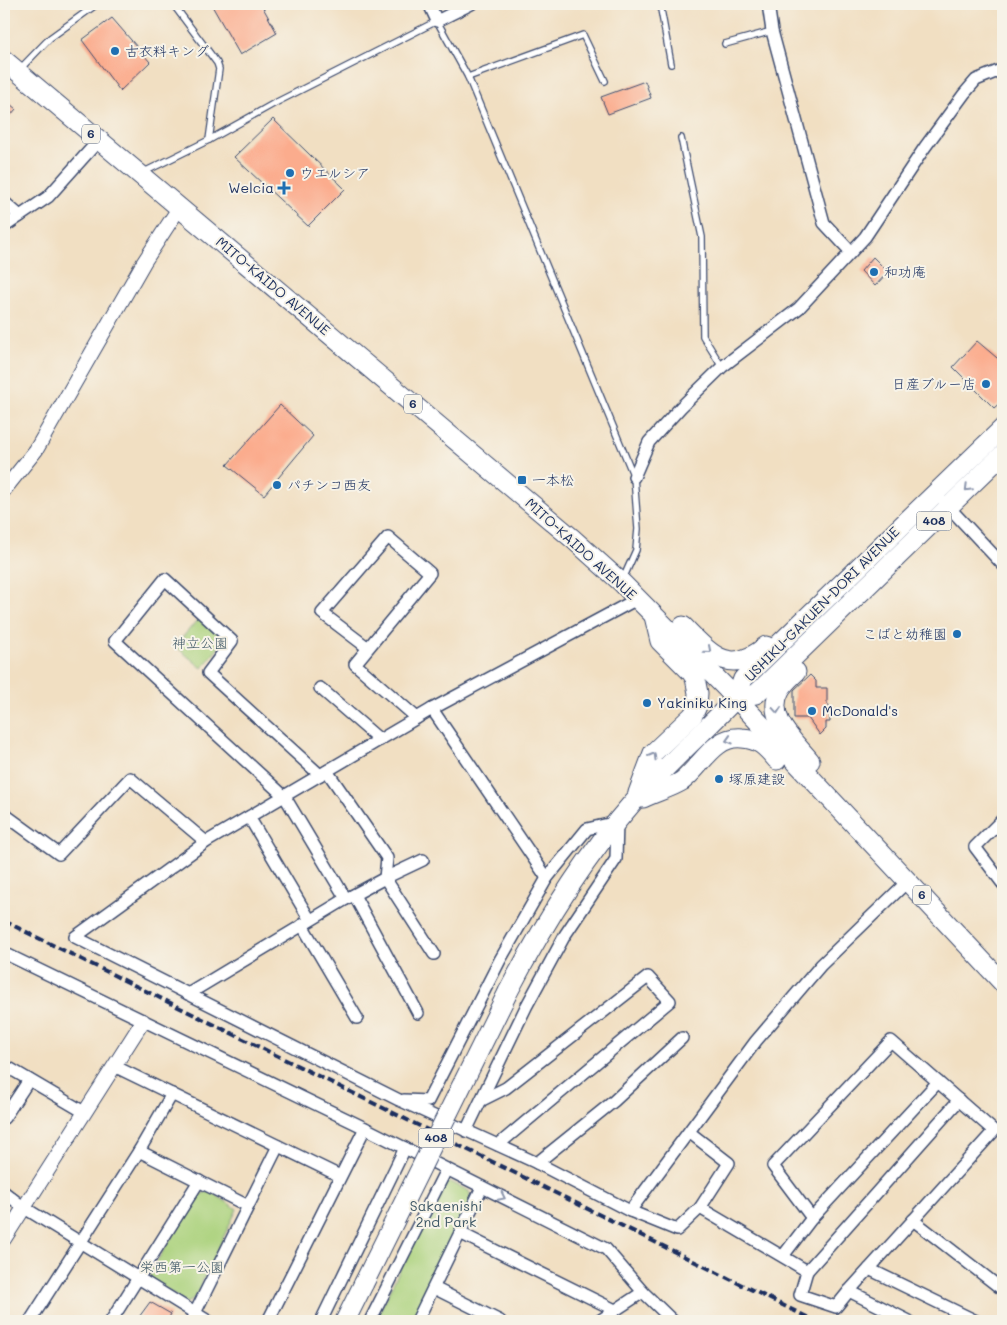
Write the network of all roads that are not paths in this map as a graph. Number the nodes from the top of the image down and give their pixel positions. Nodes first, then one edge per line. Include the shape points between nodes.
1 (97, 4) edge
2 (173, 4) edge
3 (429, 4) edge
4 (472, 4) edge
5 (660, 4) edge
6 (768, 4) edge
7 (437, 21) junction
8 (772, 31) junction
9 (725, 44) dead end
10 (671, 64) dead end
11 (10, 66) edge
12 (1003, 69) edge
13 (468, 77) junction
14 (604, 81) dead end
15 (681, 138) dead end
16 (99, 140) junction
17 (209, 140) junction
18 (140, 174) junction
19 (4, 202) edge
20 (179, 208) junction
21 (20, 216) junction
22 (4, 227) edge
23 (850, 252) junction
24 (722, 367) junction
25 (1003, 428) edge
26 (1003, 454) edge
27 (634, 477) junction
28 (4, 490) edge
29 (936, 493) junction
30 (949, 507) junction
31 (1003, 564) edge
32 (622, 584) junction
33 (830, 594) junction
34 (637, 600) junction
35 (840, 615) junction
36 (654, 616) junction
37 (368, 648) junction
38 (320, 688) dead end
39 (736, 698) junction
40 (432, 709) junction
41 (417, 718) junction
42 (380, 740) junction
43 (324, 773) junction
44 (814, 782) junction
45 (285, 797) junction
46 (635, 801) junction
47 (840, 809) junction
48 (4, 814) edge
49 (249, 817) junction
50 (1003, 819) edge
51 (617, 822) junction
52 (206, 842) junction
53 (422, 860) dead end
54 (385, 878) junction
55 (547, 878) junction
56 (908, 880) junction
57 (1003, 884) edge
58 (350, 897) junction
59 (306, 922) junction
60 (4, 953) edge
61 (434, 954) dead end
62 (1003, 983) edge
63 (188, 994) junction
64 (418, 1013) dead end
65 (357, 1018) dead end
66 (143, 1020) junction
67 (682, 1038) dead end
68 (4, 1065) edge
69 (114, 1066) junction
70 (29, 1080) junction
71 (938, 1082) junction
72 (172, 1094) junction
73 (399, 1100) junction
74 (482, 1100) junction
75 (959, 1100) junction
76 (84, 1112) junction
77 (4, 1118) edge
78 (365, 1128) junction
79 (466, 1131) junction
80 (689, 1132) junction
81 (498, 1145) junction
82 (278, 1146) junction
83 (405, 1148) junction
84 (139, 1151) junction
85 (537, 1163) junction
86 (446, 1170) junction
87 (340, 1176) junction
88 (199, 1182) junction
89 (482, 1187) junction
90 (4, 1192) edge
91 (248, 1206) junction
92 (23, 1207) junction
93 (700, 1208) junction
94 (630, 1211) junction
95 (812, 1218) junction
96 (913, 1220) junction
97 (460, 1233) junction
98 (4, 1239) edge
99 (82, 1242) junction
100 (783, 1256) junction
101 (869, 1269) junction
102 (807, 1271) junction
103 (138, 1277) junction
104 (434, 1288) junction
105 (1003, 1290) edge
106 (849, 1291) junction
107 (642, 1292) junction
108 (615, 1310) junction
109 (193, 1317) edge
110 (30, 1321) edge
111 (111, 1321) edge
112 (208, 1321) edge
113 (268, 1321) edge
114 (321, 1321) edge
115 (345, 1321) edge
116 (370, 1321) edge
117 (417, 1321) edge
118 (500, 1321) edge
119 (599, 1321) edge
120 (673, 1321) edge
121 (909, 1321) edge
122 (976, 1321) edge

1 - 11 lane
2 - 17 lane via 219,69
3 - 7 street
4 - 7 street
5 - 10 lane
6 - 8 street
7 - 13 lane
7 - 17 lane
8 - 9 lane
8 - 23 street via 824,223
11 - 16 highway, MITO-KAIDO AVENUE / 6
12 - 23 street via 976,80 964,94 865,237
13 - 14 lane via 583,35
13 - 27 lane
15 - 24 lane via 702,237 703,336
16 - 18 highway, MITO-KAIDO AVENUE / 6
16 - 21 street via 48,197
17 - 18 lane
18 - 20 highway, MITO-KAIDO AVENUE / 6
19 - 21 street
20 - 28 street via 144,262 36,450
20 - 32 highway, MITO-KAIDO AVENUE / 6 via 573,539
21 - 22 street
23 - 24 street via 799,308
24 - 27 street via 649,442
25 - 29 highway, USHIKU-GAKUEN-DORI AVENUE / 408
26 -> 30 highway, USHIKU-GAKUEN-DORI AVENUE / 408
27 - 32 lane via 638,529 636,550
29 - 30 street
29 - 33 highway, USHIKU-GAKUEN-DORI AVENUE / 408
30 - 31 street
30 - 35 highway, USHIKU-GAKUEN-DORI AVENUE / 408
32 - 34 highway, MITO-KAIDO AVENUE / 6
36 -> 33 highway via 678,622 718,658 743,660 755,655 806,609
33 - 39 highway, USHIKU-GAKUEN-DORI AVENUE / 408 via 743,679
34 - 36 highway, MITO-KAIDO AVENUE / 6
34 - 40 street
35 - 39 highway, USHIKU-GAKUEN-DORI AVENUE / 408 via 756,694
35 -> 47 highway via 831,636 781,688 776,710 784,728 839,795
36 - 39 highway, MITO-KAIDO AVENUE / 6
46 -> 36 highway via 653,753 692,715 697,706 695,678 660,641
37 - 37 street via 430,573 388,537 322,613
37 - 41 street via 355,664
38 - 42 street
39 - 44 highway, MITO-KAIDO AVENUE / 6
39 - 46 highway, 408
40 - 41 street
40 - 55 street
41 - 42 street
42 - 43 street
43 - 45 street
43 - 45 street via 208,673 232,641 165,580 115,642
43 - 54 street via 387,858
44 -> 46 highway via 783,767 759,742 729,738 717,745 682,781
44 - 47 highway, MITO-KAIDO AVENUE / 6
45 - 49 street
45 - 58 street
46 - 51 highway, 408
47 - 56 highway, MITO-KAIDO AVENUE / 6
48 - 52 street via 59,854 130,778
49 - 52 street
49 - 59 street
50 - 57 street via 975,847
51 - 55 street via 587,829
51 - 74 street via 616,859 548,967
51 - 115 highway, 408, bridge via 529,952
52 - 63 street via 75,938
53 - 54 street
54 - 58 street
54 - 61 street
55 - 73 street via 500,960 428,1101
56 - 62 highway, MITO-KAIDO AVENUE / 6
56 - 80 street via 821,965 756,1041
58 - 59 street
58 - 64 street
59 - 63 street
59 - 65 street
60 - 66 street
63 - 73 street
66 - 69 street
66 - 78 street
67 - 85 street via 614,1100
68 - 70 street
69 - 72 street
69 - 76 street
70 - 76 street
70 - 77 street
71 - 75 street
71 - 95 street
71 - 95 street via 891,1041 773,1166
72 - 82 street
72 - 84 street
73 - 79 street
74 - 79 street
74 - 81 street via 506,1088 648,977 670,1001
75 - 96 street via 994,1131
75 - 102 street
76 - 92 street
78 - 83 street
78 - 87 street
79 - 81 street
80 - 93 street via 729,1163
80 - 94 street
81 - 85 street
82 - 87 street
82 - 91 street
83 - 86 street
83 - 114 street
84 - 88 street
84 - 99 street
85 - 94 street
86 - 89 street
86 - 116 street
87 - 113 street
88 - 91 street
88 - 103 street
89 - 97 street
89 -> 107 street via 606,1249
90 - 92 street
91 - 109 street
92 - 98 street
92 - 99 street
93 - 94 street via 677,1230
93 - 100 street
95 - 100 street
96 - 101 street
96 - 105 street
97 - 104 street
97 - 108 street
99 - 103 street
99 - 110 street
100 - 102 street
101 - 106 street
101 - 122 street
102 - 106 street via 800,1295 836,1307
103 - 109 street
103 - 111 street
104 - 117 street
104 - 118 street
106 - 121 street
107 - 108 street
107 - 120 street
108 - 119 street
109 - 112 street

